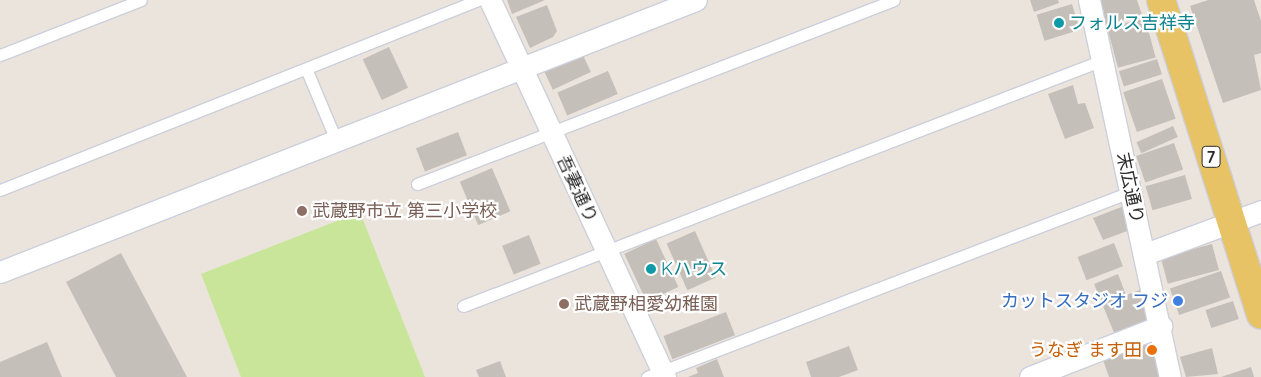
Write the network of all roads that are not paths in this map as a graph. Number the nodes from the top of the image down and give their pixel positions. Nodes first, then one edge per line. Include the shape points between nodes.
1 (141, 0) edge
2 (478, 0) edge
3 (490, 0) edge
4 (696, 0) edge
5 (894, 0) edge
6 (1089, 0) edge
7 (1161, 0) edge
8 (0, 55) edge
9 (1103, 60) junction
10 (522, 67) junction
11 (307, 71) junction
12 (551, 134) junction
13 (336, 140) junction
14 (417, 184) dead end
15 (0, 190) edge
16 (1130, 192) junction
17 (1261, 211) edge
18 (1231, 222) junction
19 (606, 252) junction
20 (1145, 254) junction
21 (0, 272) edge
22 (463, 306) dead end
23 (1261, 315) edge
24 (1162, 326) junction
25 (658, 375) edge
26 (1030, 377) edge
27 (1170, 377) edge

1 - 8 lane
2 - 11 lane
3 - 10 street, 吾妻通り
4 - 10 street
5 - 12 lane
6 - 9 street, 末広通り
7 - 18 main road, 7
9 - 16 street, 末広通り
9 - 19 lane
10 - 12 street, 吾妻通り
10 - 13 street
11 - 13 lane
11 - 15 lane
12 - 14 lane
12 - 19 street, 吾妻通り
13 - 21 street
16 - 20 street, 末広通り
16 - 25 lane
17 - 18 street
18 - 20 street
18 - 23 main road, 7
19 - 22 lane
19 - 25 street, 吾妻通り
20 - 24 street, 末広通り
24 - 26 street
24 - 27 street, 末広通り

